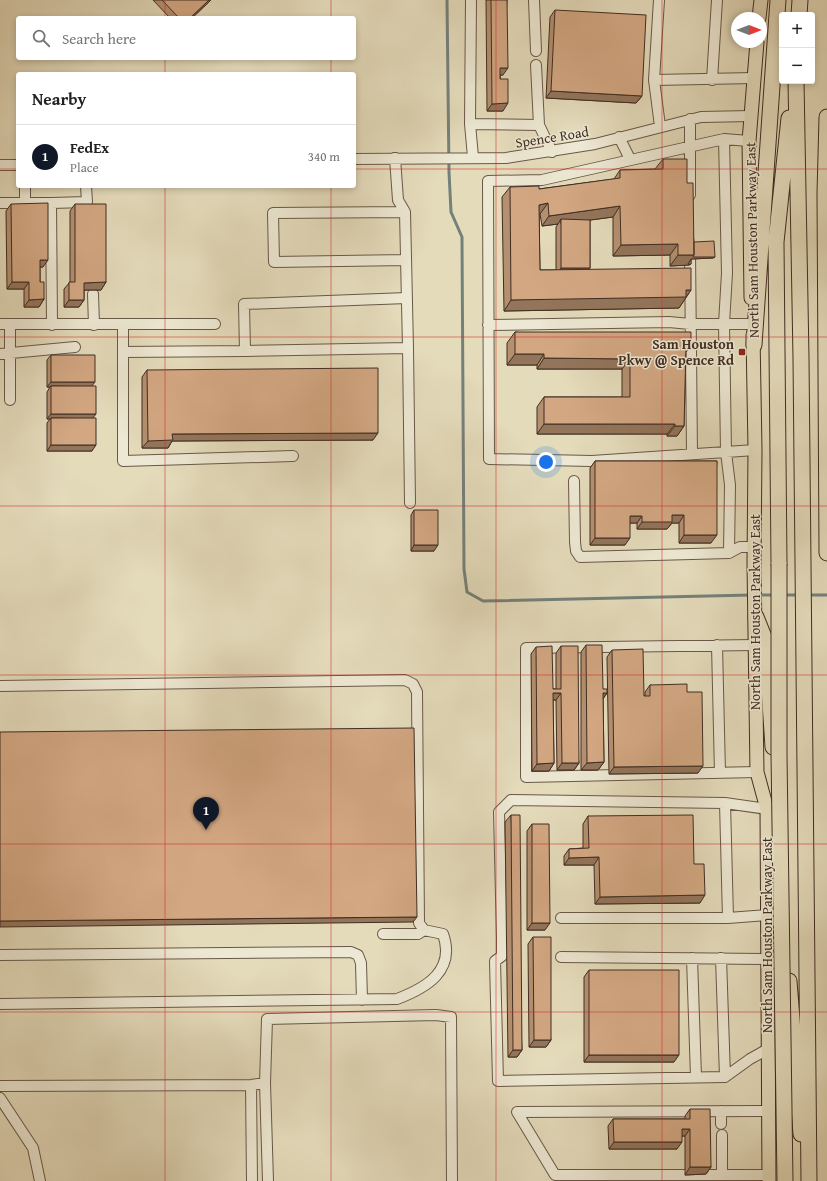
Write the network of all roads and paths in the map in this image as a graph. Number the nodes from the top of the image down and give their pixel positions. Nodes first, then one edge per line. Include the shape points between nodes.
1 (471, 0) edge
2 (534, 0) edge
3 (660, 0) edge
4 (716, 0) edge
5 (761, 0) edge
6 (778, 0) edge
7 (800, 0) edge
8 (760, 12) edge
9 (799, 12) edge
10 (756, 48) edge
11 (536, 51) dead end
12 (536, 65) dead end
13 (754, 78) junction
14 (654, 80) junction
15 (712, 80) junction
16 (792, 84) edge
17 (796, 84) edge
18 (751, 116) junction
19 (827, 117) edge
20 (690, 119) junction
21 (470, 124) junction
22 (539, 125) junction
23 (660, 126) junction
24 (620, 137) junction
25 (724, 139) junction
26 (749, 141) junction
27 (690, 146) junction
28 (552, 152) junction
29 (473, 157) junction
30 (395, 158) junction
31 (356, 159) edge
32 (630, 159) junction
33 (0, 165) edge
34 (16, 165) edge
35 (25, 188) edge
36 (86, 188) edge
37 (25, 202) junction
38 (0, 203) edge
39 (51, 203) junction
40 (690, 208) edge
41 (405, 212) junction
42 (690, 239) edge
43 (406, 260) junction
44 (93, 294) dead end
45 (407, 298) junction
46 (5, 324) edge
47 (215, 324) dead end
48 (488, 324) junction
49 (690, 324) junction
50 (724, 324) junction
51 (751, 324) junction
52 (52, 325) junction
53 (94, 325) junction
54 (123, 325) junction
55 (754, 345) junction
56 (75, 347) dead end
57 (408, 348) junction
58 (245, 351) junction
59 (123, 352) junction
60 (5, 354) edge
61 (10, 400) dead end
62 (755, 450) junction
63 (726, 452) junction
64 (692, 454) junction
65 (293, 456) dead end
66 (574, 481) dead end
67 (410, 503) dead end
68 (754, 547) junction
69 (729, 553) junction
70 (827, 553) edge
71 (756, 617) junction
72 (717, 645) junction
73 (755, 645) junction
74 (0, 686) edge
75 (757, 772) junction
76 (720, 773) junction
77 (724, 802) junction
78 (767, 809) junction
79 (767, 915) junction
80 (561, 918) dead end
81 (728, 918) junction
82 (424, 930) junction
83 (383, 934) dead end
84 (0, 955) edge
85 (561, 957) dead end
86 (692, 958) junction
87 (721, 958) junction
88 (769, 959) junction
89 (362, 1000) junction
90 (0, 1004) edge
91 (768, 1049) junction
92 (696, 1077) junction
93 (725, 1077) junction
94 (265, 1083) junction
95 (251, 1085) junction
96 (0, 1086) edge
97 (0, 1098) edge
98 (721, 1111) junction
99 (768, 1111) junction
100 (721, 1124) dead end
101 (722, 1135) dead end
102 (722, 1175) junction
103 (769, 1178) edge
104 (40, 1181) edge
105 (252, 1181) edge
106 (268, 1181) edge
107 (452, 1181) edge
108 (785, 1181) edge
109 (808, 1181) edge

1 - 21 street
2 - 11 street
3 - 14 street
4 - 15 street
5 - 8 main road
6 - 55 highway
7 - 9 highway
10 - 13 main road, North Sam Houston Parkway East
12 - 22 street
13 - 15 street
13 - 18 main road, North Sam Houston Parkway East
14 - 15 street
14 - 23 street
16 - 108 highway, bridge via 776,242
17 - 109 highway via 810,1106
18 - 20 street, Spence Road
18 - 26 main road, North Sam Houston Parkway East
19 - 70 highway
20 - 23 street, Spence Road
20 - 27 street
21 - 22 street
21 - 29 street
22 - 28 street
23 - 24 street, Spence Road
24 - 28 street, Spence Road
24 - 32 street
25 - 26 street
25 - 27 street
25 - 50 street via 727,273
26 - 51 main road, North Sam Houston Parkway East
27 - 32 street
27 - 40 street
28 - 29 street, Spence Road via 506,158
29 - 30 street, Spence Road
30 - 31 street, Spence Road
30 - 41 street via 398,200
32 - 48 street via 580,173 542,180 488,181
33 - 34 street
35 - 37 street
36 - 39 street via 86,202
37 - 38 street
37 - 39 street
39 - 52 street
41 - 43 street
41 - 43 street via 273,213 274,262
42 - 49 street
43 - 45 street
44 - 53 street
45 - 57 street
45 - 58 street via 244,304
46 - 52 street
46 - 60 street
47 - 54 street
48 - 49 street
48 - 64 street via 489,459 592,461
49 - 50 street
49 - 64 street
50 - 51 street
50 - 63 street
51 - 55 main road, North Sam Houston Parkway East
52 - 53 street
53 - 54 street
54 - 59 street
55 - 62 main road, North Sam Houston Parkway East
56 - 60 street
57 - 58 street
57 - 67 street
58 - 59 street
59 - 65 street via 123,461
60 - 61 street
62 - 63 street
62 - 68 main road, North Sam Houston Parkway East
63 - 64 street
63 - 69 street via 730,485
66 - 69 street via 575,542 580,557
68 - 69 street via 740,547
68 - 71 main road, North Sam Houston Parkway East
71 - 73 main road, North Sam Houston Parkway East
71 - 109 highway via 766,642 795,1074
72 - 73 street
72 - 76 street
72 - 76 street via 526,648 526,777
73 - 75 main road, North Sam Houston Parkway East
74 - 82 street via 405,680 412,684 417,692 419,923
75 - 76 street
75 - 78 main road, North Sam Houston Parkway East
77 - 78 street
77 - 81 street
77 - 92 street via 511,800 499,812 502,956 495,961 498,1081
78 - 79 main road, North Sam Houston Parkway East
79 - 81 street
79 - 88 main road, North Sam Houston Parkway East
80 - 81 street
82 - 83 street via 418,934
82 - 89 street via 443,934 447,946 445,962 435,977 420,991 397,999
84 - 89 street via 351,952 358,955 361,963
85 - 86 street
86 - 87 street
86 - 92 street
87 - 88 street
87 - 93 street
88 - 91 main road, North Sam Houston Parkway East
89 - 90 street
91 - 93 street
91 - 99 main road, North Sam Houston Parkway East
92 - 93 street
94 - 95 street
94 - 106 street
94 - 107 street via 267,1019 436,1015 451,1017
95 - 96 street
95 - 105 street
97 - 104 street via 33,1148
98 - 99 street
98 - 100 street
98 - 102 street via 517,1112 555,1175
99 - 103 main road, North Sam Houston Parkway East
101 - 102 street
102 - 103 street

